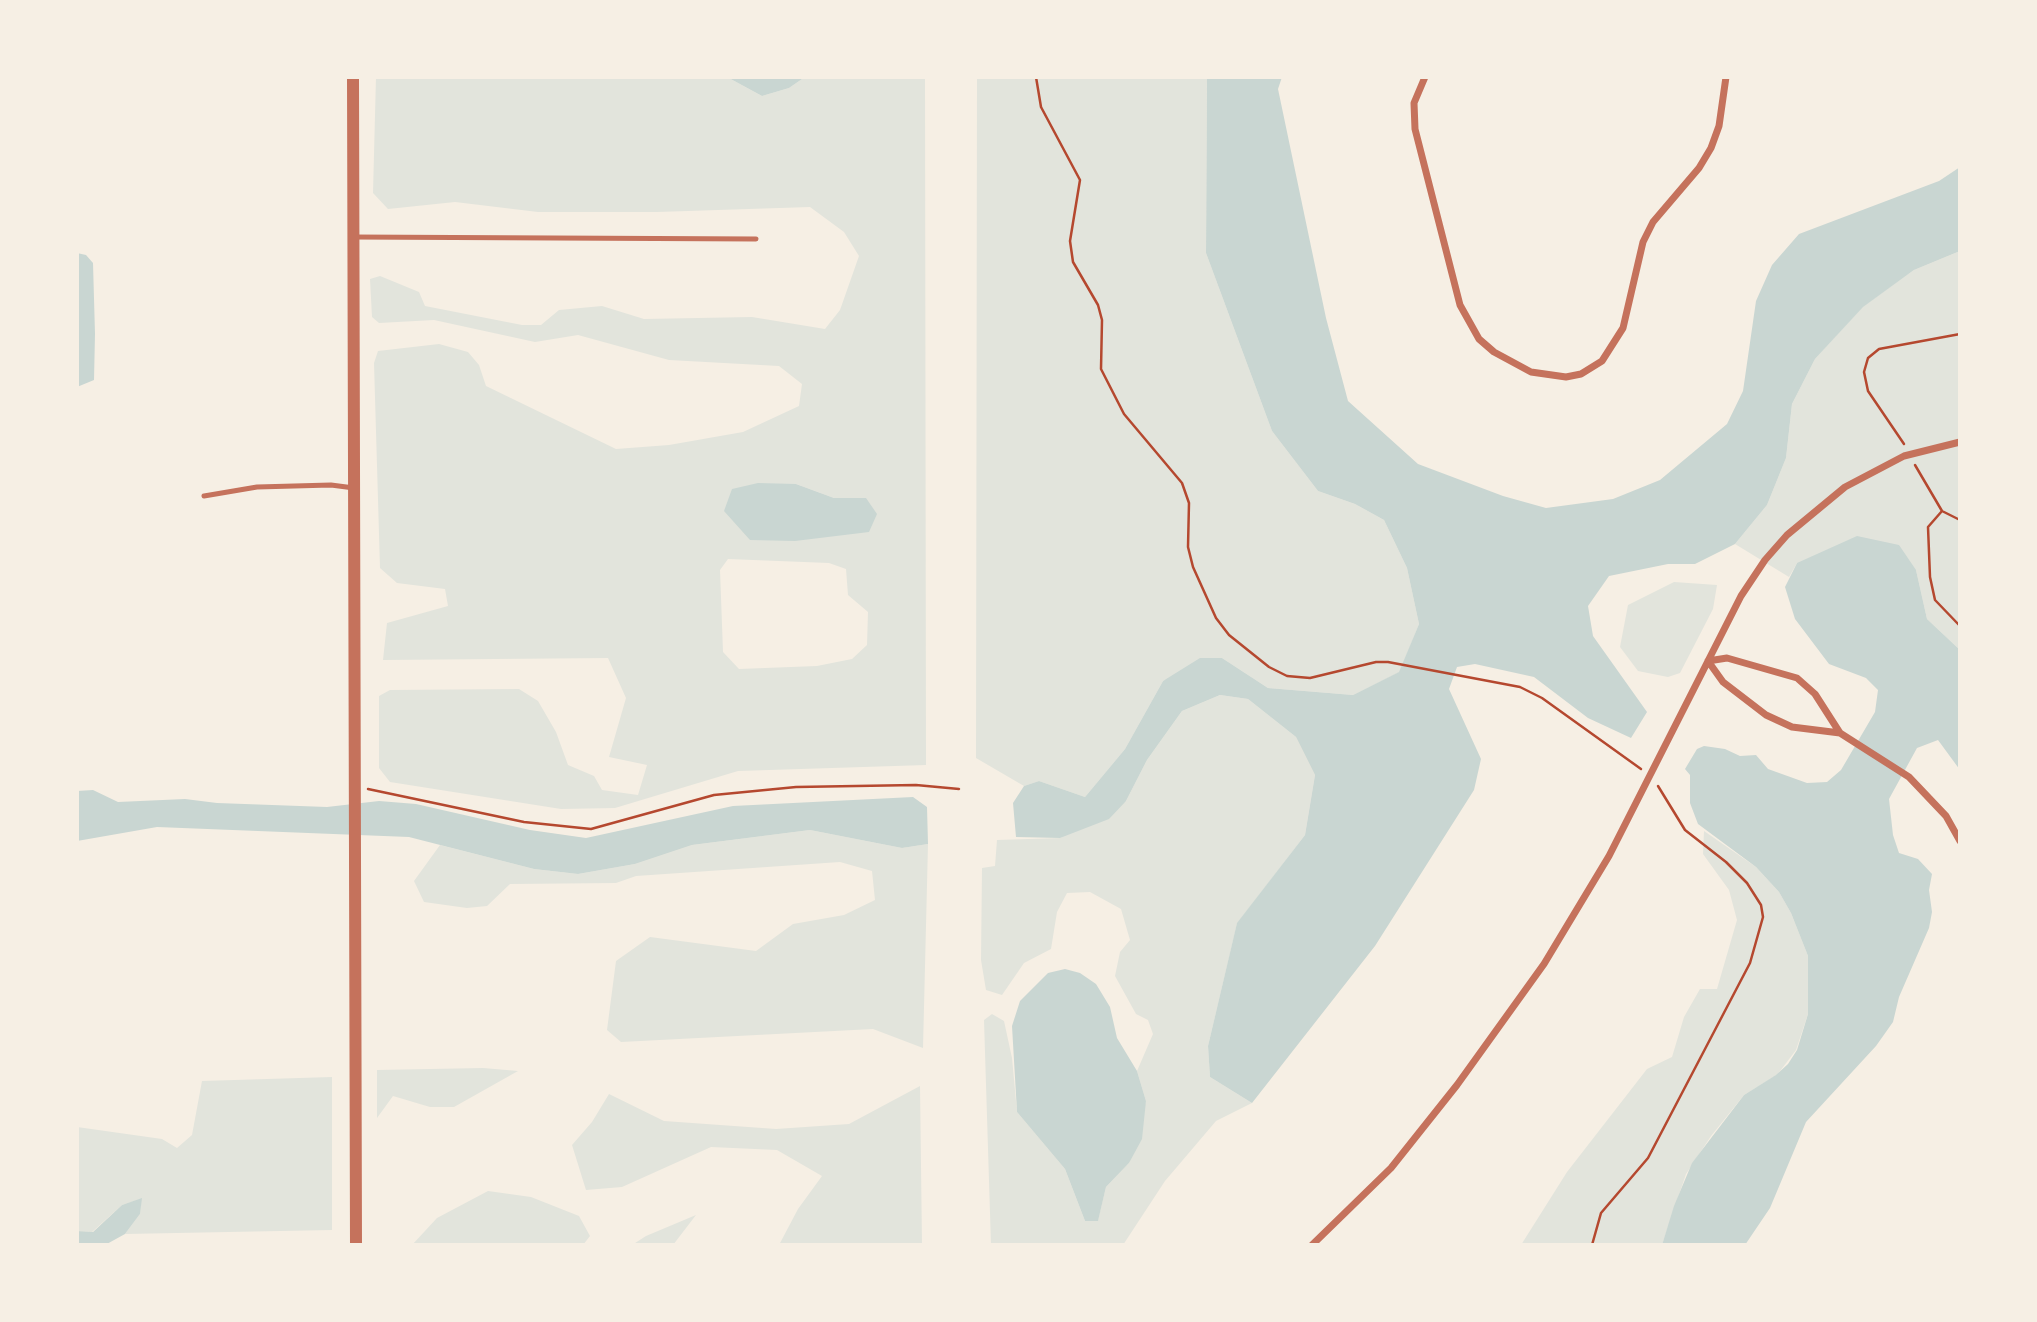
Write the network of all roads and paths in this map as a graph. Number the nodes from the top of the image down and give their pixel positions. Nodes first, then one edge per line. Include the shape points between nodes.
1 (353, 77) edge
2 (1036, 77) edge
3 (1425, 77) edge
4 (1726, 77) edge
5 (353, 237) junction
6 (756, 239) dead end
7 (1960, 334) edge
8 (1960, 442) edge
9 (1910, 454) junction
10 (354, 488) junction
11 (204, 496) dead end
12 (1942, 511) junction
13 (1960, 520) edge
14 (1960, 626) edge
15 (1708, 661) junction
16 (1840, 733) junction
17 (1651, 776) junction
18 (355, 786) junction
19 (959, 789) dead end
20 (1960, 842) edge
21 (356, 1245) edge
22 (1312, 1245) edge
23 (1592, 1245) edge

1 - 5 street
2 - 17 path via 1041,107 1080,180 1070,241 1073,261 1102,320 1101,369 1130,422 1182,483 1189,503 1188,547 1193,567 1216,618 1229,635 1287,676 1310,678 1376,662 1520,687
3 - 4 street via 1414,103 1415,129 1460,305 1479,339 1494,352 1531,372 1566,377 1602,361 1623,328 1643,243 1653,222 1711,148
5 - 6 lane
5 - 10 street
7 - 9 path via 1879,349 1868,358 1864,372 1867,391
8 - 9 street
9 - 12 path
9 - 15 street via 1844,487 1787,536 1741,596
10 - 11 lane via 257,487
10 - 18 street
12 - 13 path
12 - 14 path via 1927,527 1930,577 1935,600
15 - 16 street via 1723,682 1766,715 1792,727
15 - 16 street via 1727,658 1797,678 1828,711
15 - 17 street
16 - 20 street via 1909,777 1946,816
17 - 22 street via 1577,912 1505,1020 1391,1168
17 - 23 path via 1685,830 1747,884 1763,917 1750,963 1647,1158 1601,1213
18 - 19 path via 524,822 591,829 714,795 796,787
18 - 21 street

